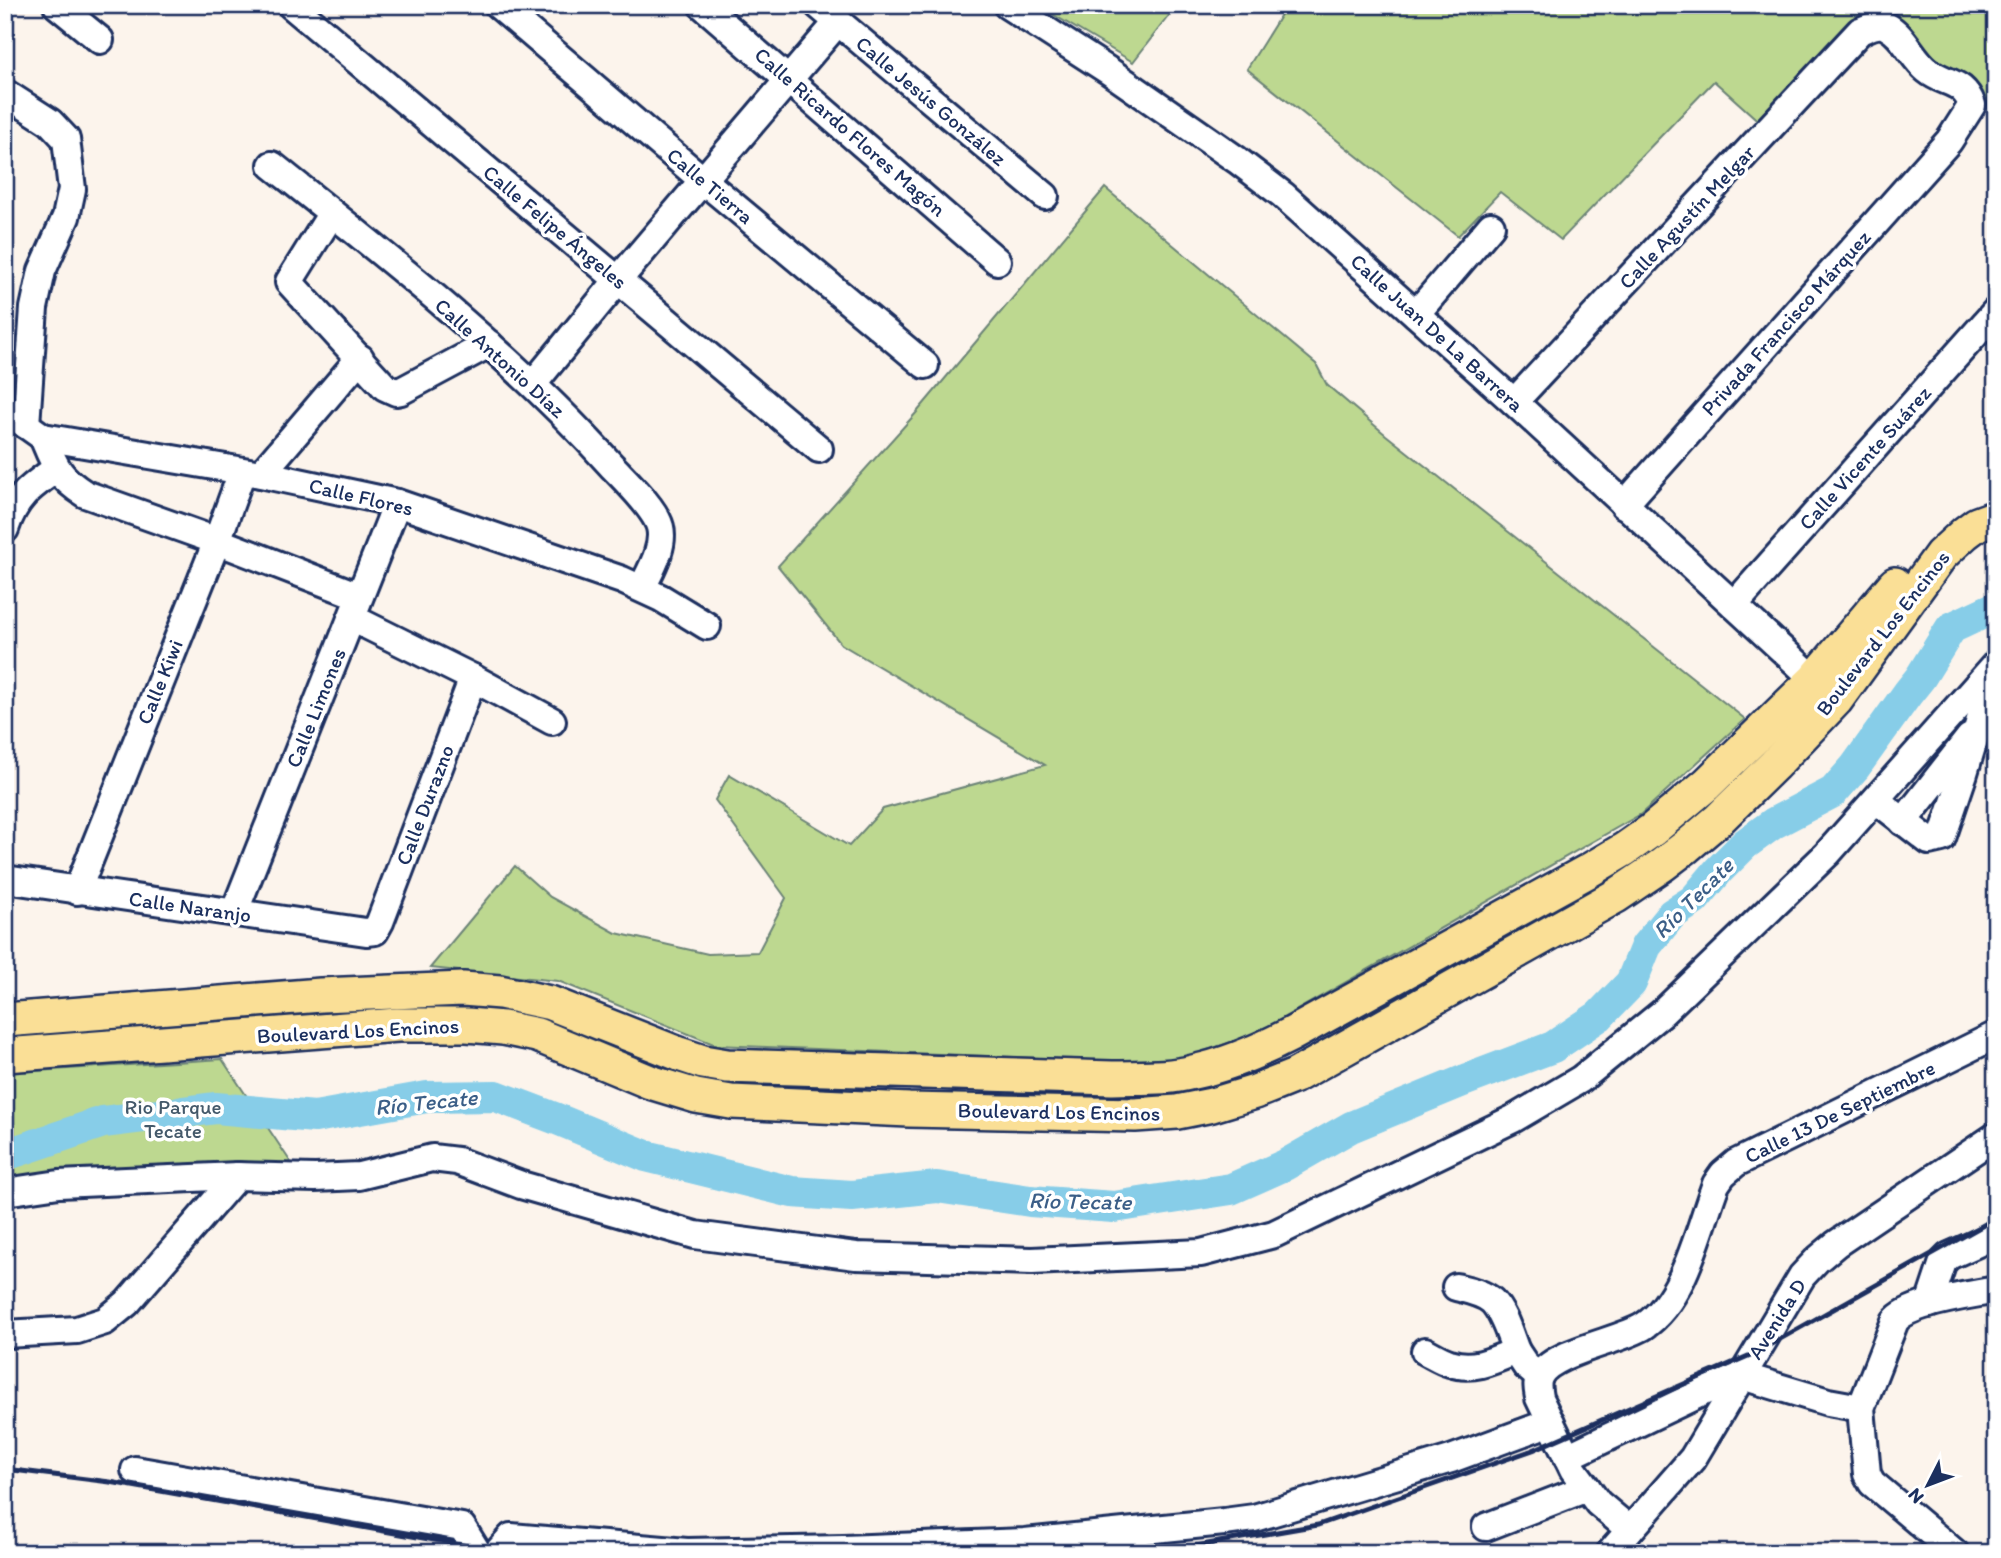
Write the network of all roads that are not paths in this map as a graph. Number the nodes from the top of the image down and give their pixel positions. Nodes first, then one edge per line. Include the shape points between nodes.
1 (57, 5) edge
2 (291, 5) edge
3 (498, 5) edge
4 (702, 5) edge
5 (818, 5) edge
6 (1007, 5) edge
7 (837, 23) junction
8 (1860, 31) joint
9 (100, 40) dead end
10 (789, 78) junction
11 (5, 93) edge
12 (272, 165) dead end
13 (704, 181) junction
14 (1045, 196) dead end
15 (332, 213) junction
16 (1491, 226) dead end
17 (997, 261) dead end
18 (618, 280) junction
19 (1996, 311) edge
20 (1416, 314) junction
21 (488, 344) junction
22 (359, 358) junction
23 (925, 365) dead end
24 (533, 383) junction
25 (1514, 402) junction
26 (25, 424) edge
27 (818, 449) dead end
28 (56, 469) junction
29 (252, 473) junction
30 (1996, 500) edge
31 (397, 503) junction
32 (1624, 505) junction
33 (1996, 517) edge
34 (5, 529) edge
35 (217, 541) junction
36 (642, 588) junction
37 (1734, 605) junction
38 (355, 607) junction
39 (707, 626) dead end
40 (1996, 666) edge
41 (473, 678) junction
42 (1826, 689) junction
43 (552, 721) dead end
44 (1979, 724) junction
45 (1876, 800) junction
46 (1903, 822) junction
47 (5, 879) edge
48 (76, 891) junction
49 (234, 913) junction
50 (375, 931) joint
51 (321, 995) junction
52 (5, 1020) edge
53 (326, 1030) junction
54 (1996, 1035) edge
55 (5, 1055) edge
56 (1996, 1136) edge
57 (237, 1176) junction
58 (5, 1192) edge
59 (1996, 1235) edge
60 (1456, 1287) dead end
61 (1996, 1290) edge
62 (1929, 1304) junction
63 (5, 1334) edge
64 (1425, 1351) dead end
65 (1516, 1351) junction
66 (1742, 1376) junction
67 (1539, 1377) junction
68 (1861, 1408) junction
69 (1551, 1422) junction
70 (1567, 1457) junction
71 (135, 1470) dead end
72 (1587, 1488) junction
73 (462, 1527) junction
74 (1486, 1527) dead end
75 (1630, 1530) junction
76 (504, 1545) edge
77 (478, 1553) edge
78 (1610, 1553) edge
79 (1955, 1553) edge

1 - 9 street
2 - 18 street, Calle Felipe Ángeles
3 - 13 street, Calle Tierra
4 - 10 street, Calle Ricardo Flores Magón
5 - 7 street, Calle Jesús González
6 - 20 street, Calle Juan De La Barrera via 1237,160 1303,212
7 - 10 street
7 - 14 street, Calle Jesús González
8 - 25 street, Calle Agustín Melgar
8 - 32 street, Privada Francisco Márquez via 1877,24 1886,26 1923,67 1968,93 1972,105 1949,141
10 - 13 street
10 - 17 street, Calle Ricardo Flores Magón
11 - 26 street via 50,122 66,139 72,190 66,217 42,271
12 - 15 street, Calle Antonio Díaz
13 - 18 street
13 - 23 street, Calle Tierra
15 - 21 street, Calle Antonio Díaz
15 - 22 street via 289,282
16 - 20 street
18 - 24 street
18 - 27 street, Calle Felipe Ángeles
19 - 37 street, Calle Vicente Suárez
20 - 25 street, Calle Juan De La Barrera
21 - 22 street via 396,392 385,387
21 - 24 street, Calle Antonio Díaz
22 - 29 street, Calle Kiwi
24 - 36 street, Calle Antonio Díaz via 641,498 660,526 658,551
25 - 32 street, Calle Juan De La Barrera
26 - 28 street
26 - 29 street, Calle Flores
28 - 34 street via 18,500
28 - 35 street via 85,494
29 - 31 street, Calle Flores
29 - 35 street, Calle Kiwi
30 - 42 main road, Boulevard Los Encinos via 1967,511 1937,534
31 - 36 street, Calle Flores
31 - 38 street, Calle Limones
32 - 37 street, Calle Juan De La Barrera
33 - 42 main road, Boulevard Los Encinos via 1977,524 1941,555
35 - 38 street
35 - 48 street, Calle Kiwi
36 - 39 street, Calle Flores
37 - 42 street, Calle Juan De La Barrera
38 - 41 street
38 - 49 street, Calle Limones
40 - 44 street
40 - 45 street
41 - 43 street
41 - 50 street, Calle Durazno
42 - 51 main road, Boulevard Los Encinos via 1625,849 1258,1051 1192,1073 1112,1078 727,1066 679,1054 560,1006 500,992 463,989
42 - 53 main road, Boulevard Los Encinos via 1774,765 1719,819 1662,865 1295,1076 1212,1105 1135,1115 731,1102 650,1082 537,1035 503,1028 398,1025
44 - 46 street
44 - 46 street via 1942,838 1929,842
45 - 46 street
45 - 57 street via 1827,855 1662,1013 1581,1079 1513,1119 1274,1234 1201,1253 1031,1261 856,1256 695,1235 521,1185 457,1161 432,1158 359,1176
47 - 48 street, Calle Naranjo
48 - 49 street, Calle Naranjo
49 - 50 street, Calle Naranjo
51 - 52 main road, Boulevard Los Encinos
51 - 53 main road
53 - 55 main road, Boulevard Los Encinos
54 - 67 street, Calle 13 De Septiembre via 1736,1163 1716,1184 1680,1282 1659,1315 1642,1327 1561,1359
56 - 66 street, Avenida D via 1817,1260 1802,1276
57 - 58 street via 59,1184
57 - 63 street via 127,1303 105,1321 78,1330
59 - 62 street via 1943,1262
60 - 65 street via 1492,1302
61 - 62 street
62 - 68 street via 1905,1312 1895,1321
64 - 65 street via 1467,1366
65 - 67 street
66 - 68 street
66 - 70 street
66 - 75 street, Avenida D via 1693,1458
67 - 69 street via 1539,1398
68 - 79 street via 1867,1474 1872,1483
69 - 70 street
69 - 76 street via 1451,1459 1254,1518 1224,1522 1025,1542 843,1549 687,1552
70 - 72 street
71 - 73 street
72 - 74 street
72 - 75 street
73 - 76 street
73 - 77 street
75 - 78 street, Avenida D

